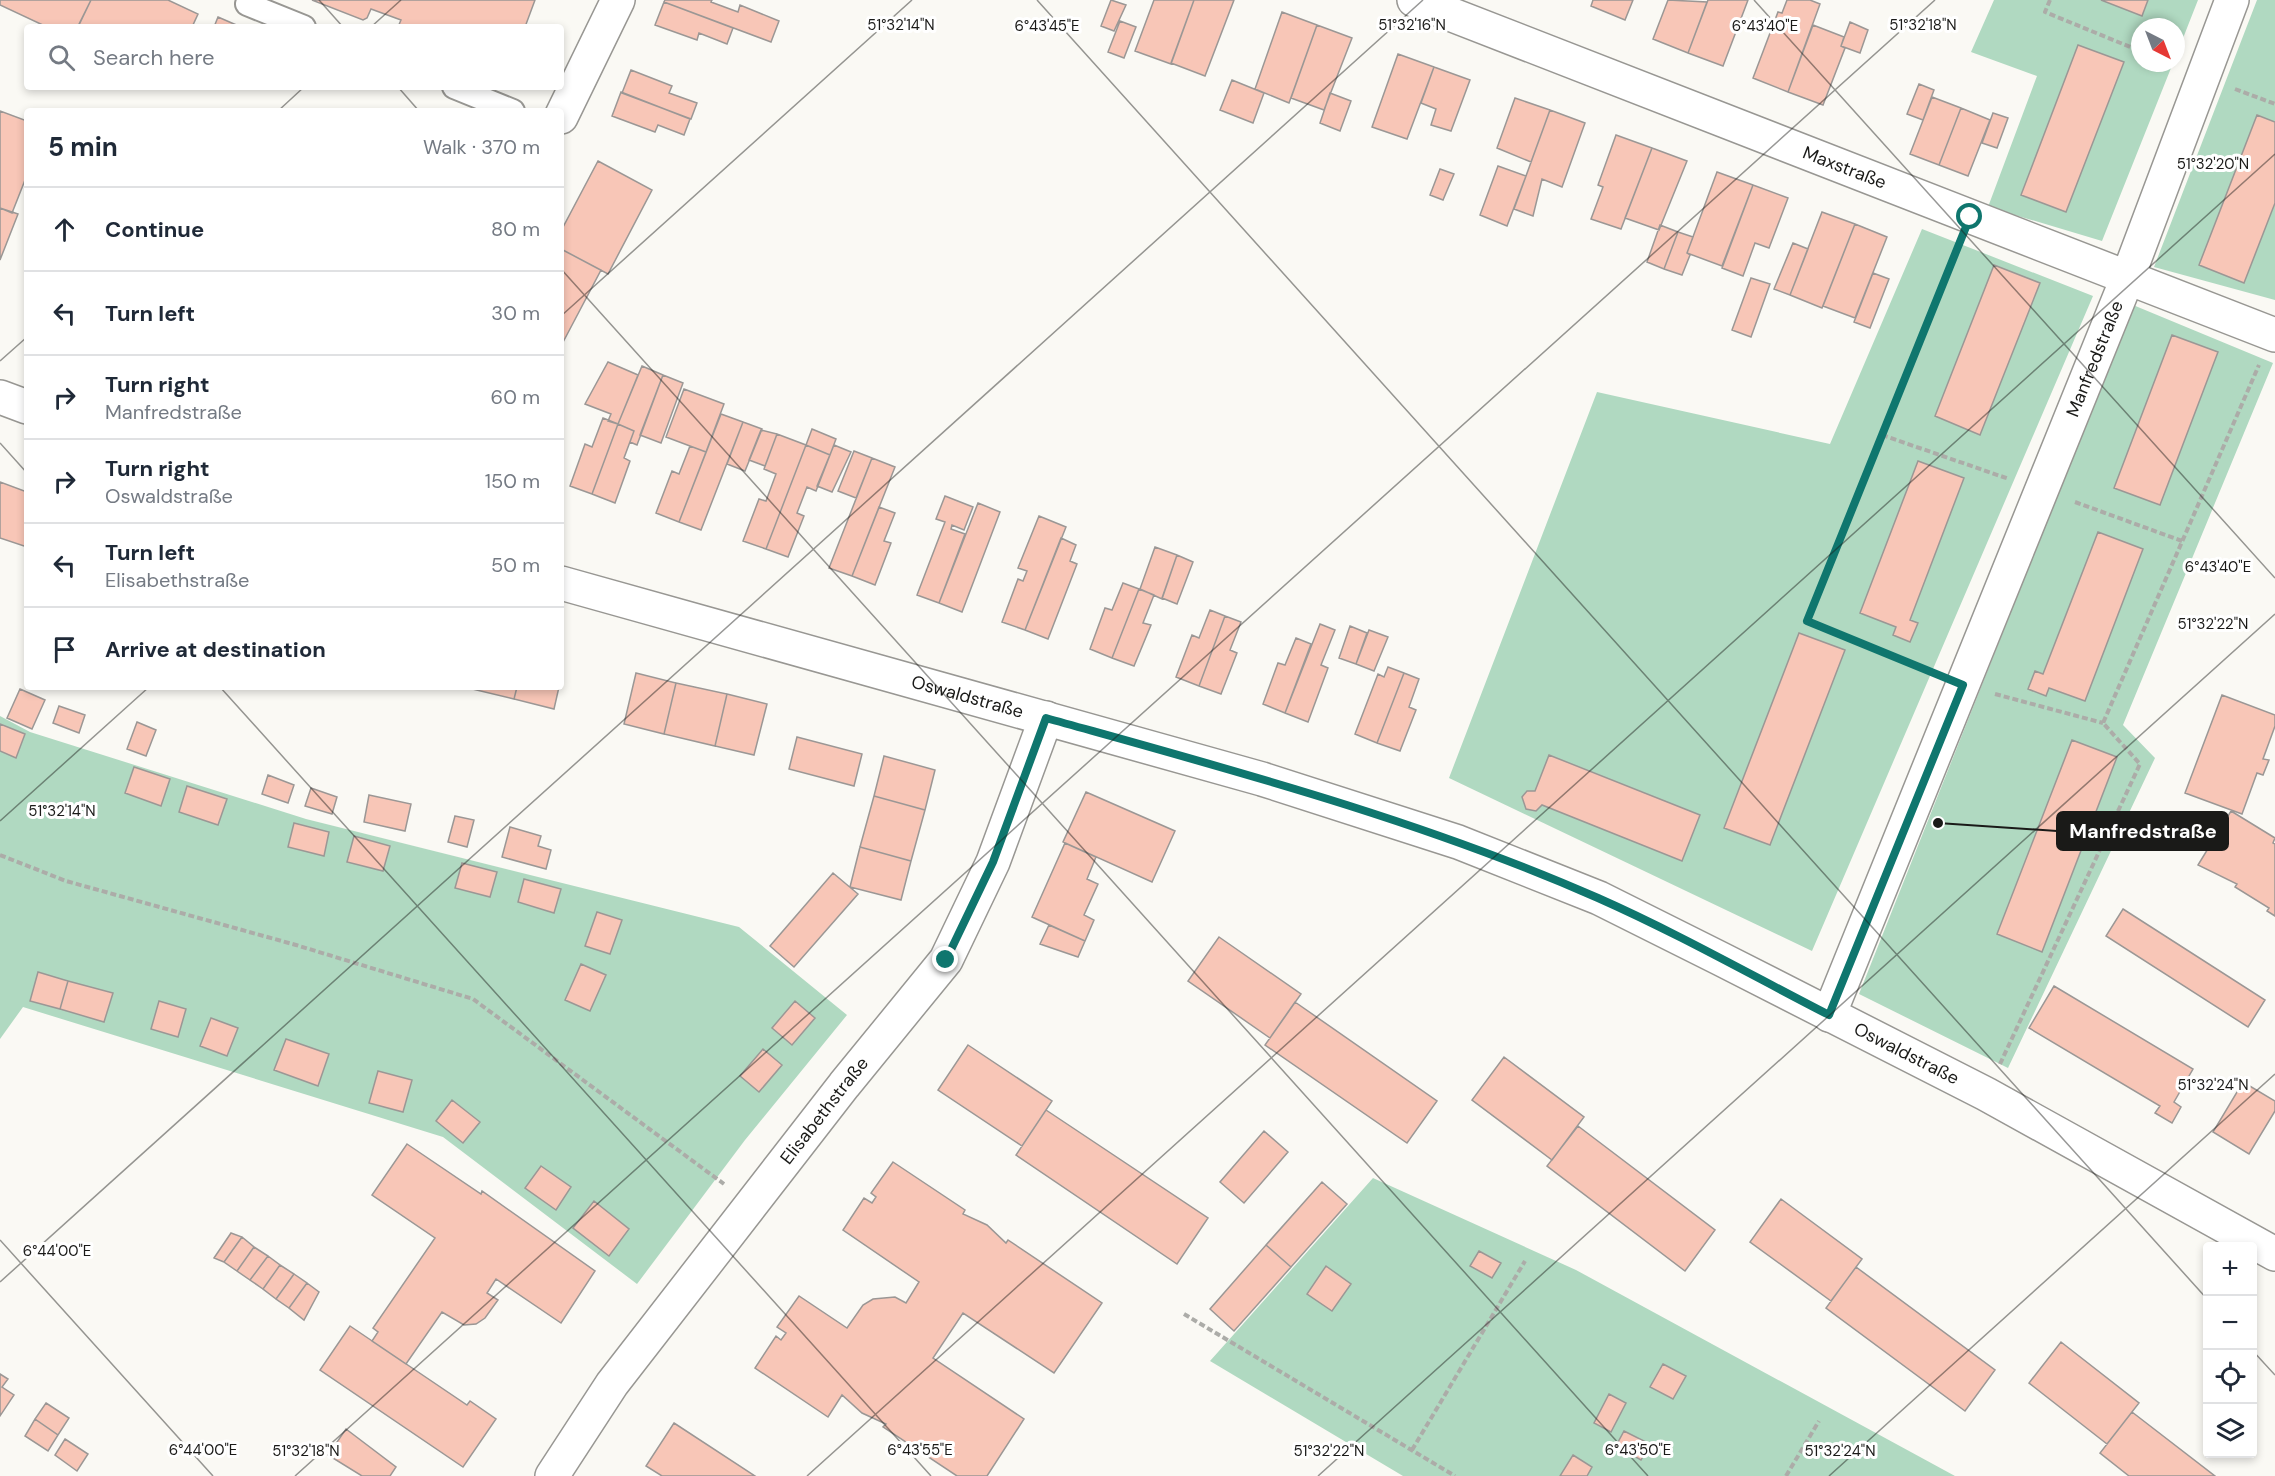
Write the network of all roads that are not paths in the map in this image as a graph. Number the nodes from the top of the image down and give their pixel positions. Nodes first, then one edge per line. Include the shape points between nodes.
1 (618, 0) edge
2 (1414, 0) edge
3 (2232, 0) edge
4 (247, 4) dead end
5 (297, 24) edge
6 (461, 90) edge
7 (506, 108) edge
8 (564, 111) edge
9 (2127, 279) junction
10 (2274, 334) edge
11 (0, 397) edge
12 (24, 406) edge
13 (564, 584) edge
14 (1046, 718) junction
15 (1829, 1015) junction
16 (2275, 1254) edge
17 (552, 1476) edge

1 - 8 street
2 - 9 street, Maxstraße
3 - 9 street, Manfredstraße
4 - 5 lane
6 - 7 lane
9 - 10 street, Maxstraße
9 - 15 street, Manfredstraße
11 - 12 street
13 - 14 street, Oswaldstraße
14 - 15 street, Oswaldstraße via 1262,779 1458,842 1599,898
14 - 17 street, Elisabethstraße via 993,862 946,960 850,1076 612,1384
15 - 16 street, Oswaldstraße via 1986,1094

